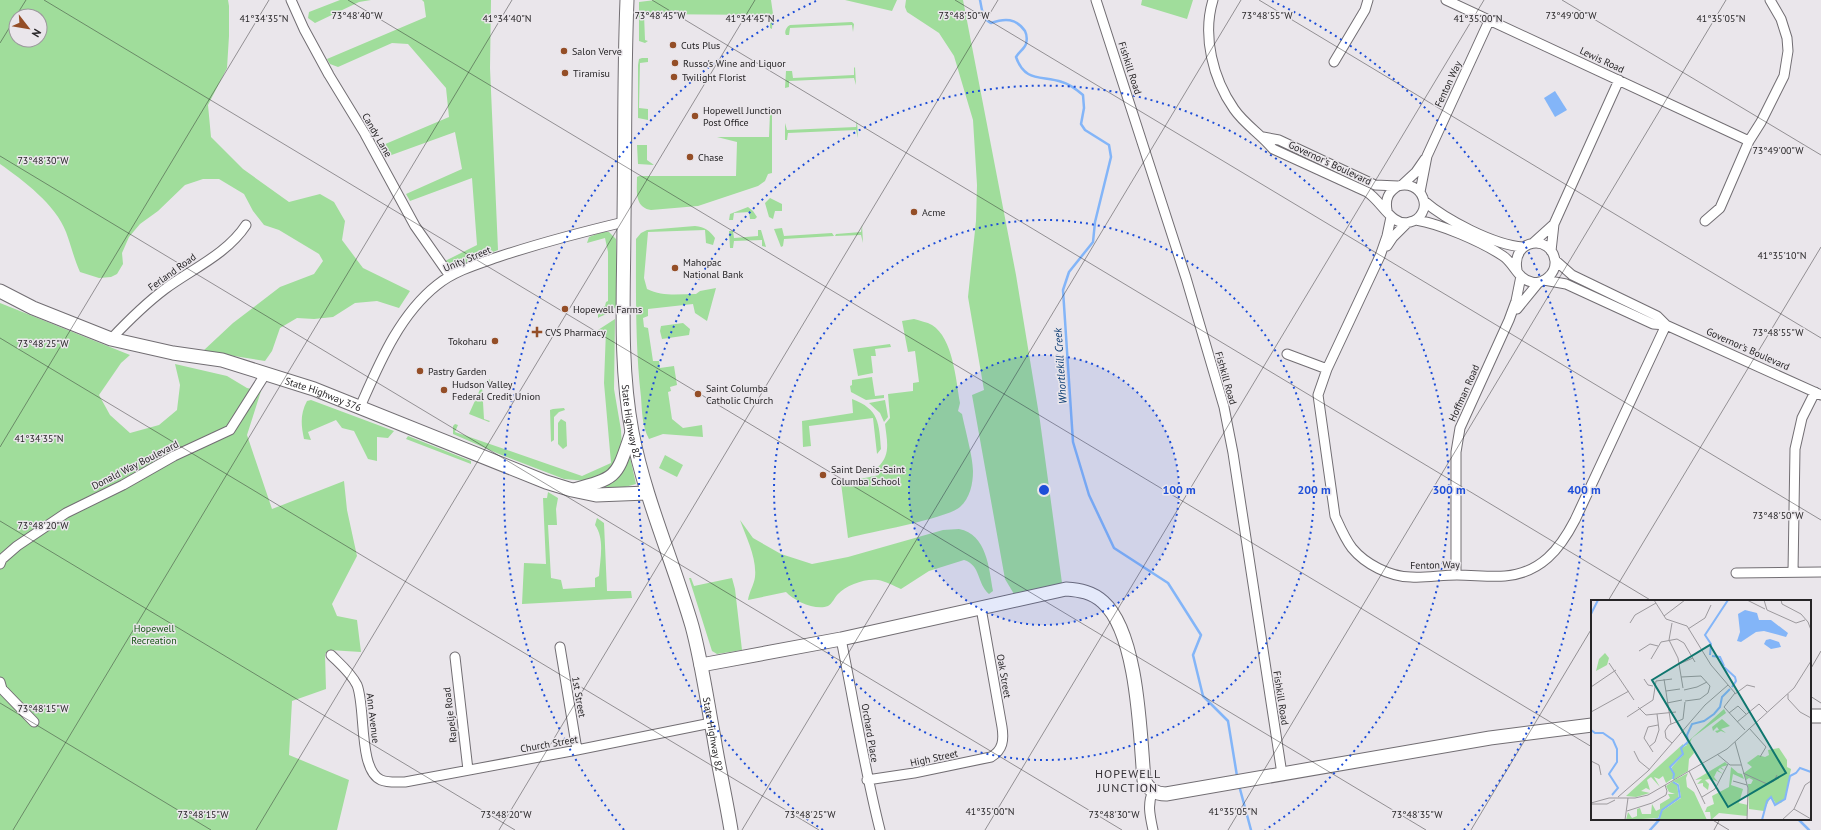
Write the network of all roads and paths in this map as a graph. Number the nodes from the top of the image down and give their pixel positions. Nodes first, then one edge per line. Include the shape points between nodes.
1 (291, 0) edge
2 (627, 0) edge
3 (1096, 0) edge
4 (1213, 0) edge
5 (1368, 0) edge
6 (1446, 0) edge
7 (1770, 0) edge
8 (1489, 21) junction
9 (1334, 62) dead end
10 (1619, 80) junction
11 (1263, 136) junction
12 (1749, 141) junction
13 (1427, 156) junction
14 (1400, 185) junction
15 (1420, 192) junction
16 (1424, 201) junction
17 (1389, 214) junction
18 (1416, 220) junction
19 (1705, 221) dead end
20 (624, 222) junction
21 (1407, 223) junction
22 (1554, 224) junction
23 (246, 225) dead end
24 (1533, 243) junction
25 (1523, 247) junction
26 (1551, 251) junction
27 (1380, 256) junction
28 (1555, 260) junction
29 (1519, 273) junction
30 (450, 276) junction
31 (1541, 281) junction
32 (0, 291) edge
33 (1509, 320) junction
34 (1666, 325) junction
35 (111, 339) junction
36 (1287, 354) dead end
37 (1327, 369) junction
38 (266, 373) junction
39 (1818, 393) edge
40 (360, 407) junction
41 (632, 431) junction
42 (572, 490) junction
43 (647, 493) junction
44 (0, 564) edge
45 (1793, 572) junction
46 (1821, 572) edge
47 (1736, 573) dead end
48 (1456, 575) junction
49 (981, 608) junction
50 (841, 639) junction
51 (560, 647) dead end
52 (331, 655) dead end
53 (455, 657) dead end
54 (701, 666) junction
55 (0, 682) edge
56 (34, 722) dead end
57 (711, 723) junction
58 (1591, 726) edge
59 (1001, 747) joint
60 (578, 750) junction
61 (468, 770) junction
62 (1282, 774) junction
63 (867, 780) junction
64 (389, 782) joint
65 (1153, 791) junction
66 (730, 830) edge
67 (880, 830) edge
68 (1152, 830) edge

1 - 30 street, Candy Lane via 329,75 365,134 415,226
2 - 20 main road, State Highway 82
3 - 62 street, Fishkill Road via 1186,278 1224,407
4 - 11 street, Governor's Boulevard via 1208,32 1212,61 1221,86 1234,109 1246,123
5 - 9 street via 1365,10
6 - 8 street, Lewis Road
7 - 12 street via 1781,18 1787,38 1787,63 1779,89
8 - 10 street, Lewis Road
8 - 13 street, Fenton Way
10 - 12 street, Lewis Road
10 - 22 street
11 - 14 street, Governor's Boulevard via 1279,140 1375,185
11 - 17 street, Governor's Boulevard via 1273,148 1373,196
12 - 19 street via 1720,208
13 - 14 street, Fenton Way via 1416,172
13 - 15 street, Fenton Way
14 - 15 street via 1412,186
14 - 17 street via 1387,196
15 - 16 street
16 - 18 street via 1423,212
16 - 25 street via 1442,215 1470,229 1505,244
17 - 21 street via 1397,221
17 - 27 street, Fenton Way via 1387,236
18 - 21 street
18 - 29 street via 1440,226 1491,249 1505,257
20 - 30 street, Unity Street via 515,252
20 - 41 main road, State Highway 82 via 623,353
21 - 27 street, Fenton Way
22 - 24 street
22 - 26 street
23 - 35 street, Ferland Road via 221,251 133,315
24 - 25 street
24 - 26 street via 1543,244
25 - 29 street via 1515,262
26 - 28 street
27 - 37 street, Fenton Way
28 - 31 street via 1553,272
28 - 34 street, Governor's Boulevard via 1572,275 1657,316
29 - 31 street via 1527,281
29 - 33 street, Hoffman Road via 1516,301
30 - 40 street, Unity Street via 416,306 401,326
31 - 33 street, Hoffman Road via 1522,300
31 - 34 street, Governor's Boulevard via 1566,284 1653,324
32 - 35 main road, State Highway 376 via 33,308
33 - 48 street, Hoffman Road via 1460,428 1456,452
34 - 39 street, Governor's Boulevard
34 - 48 street, Fenton Way via 1566,539 1554,554 1532,569 1506,576
35 - 38 main road, State Highway 376 via 173,353 222,360
36 - 37 street
37 - 48 street, Fenton Way via 1318,395 1318,407 1335,516 1352,548 1368,562 1387,572 1409,578
38 - 40 main road, State Highway 376
38 - 44 street, Donald Way Boulevard via 230,430 174,456 66,513 17,546
39 - 45 street via 1802,418 1795,449
40 - 42 main road, State Highway 376 via 546,482
41 - 42 street via 615,474 607,480
41 - 43 main road, State Highway 82
42 - 43 main road, State Highway 376 via 596,495
43 - 54 main road, State Highway 82 via 686,606
45 - 46 street
45 - 47 street
49 - 50 main road
49 - 59 street, Oak Street via 1002,727
49 - 65 main road via 1066,589 1092,594 1104,602 1120,628 1128,651 1134,679 1144,780
50 - 54 main road
50 - 63 street, Orchard Place
51 - 60 street, 1st Street
52 - 64 street, Ann Avenue via 350,673 357,686 363,714 367,761 372,773
53 - 61 street, Rapelje Road
54 - 57 main road, State Highway 82
55 - 56 street via 2,689
57 - 60 street, Church Street
57 - 66 main road, State Highway 82
58 - 62 main road via 1490,738
59 - 63 street, High Street via 991,757 914,774
60 - 61 street, Church Street
61 - 64 street, Church Street via 405,782
62 - 65 main road via 1166,794
63 - 67 street, Orchard Place
65 - 68 street via 1149,799

